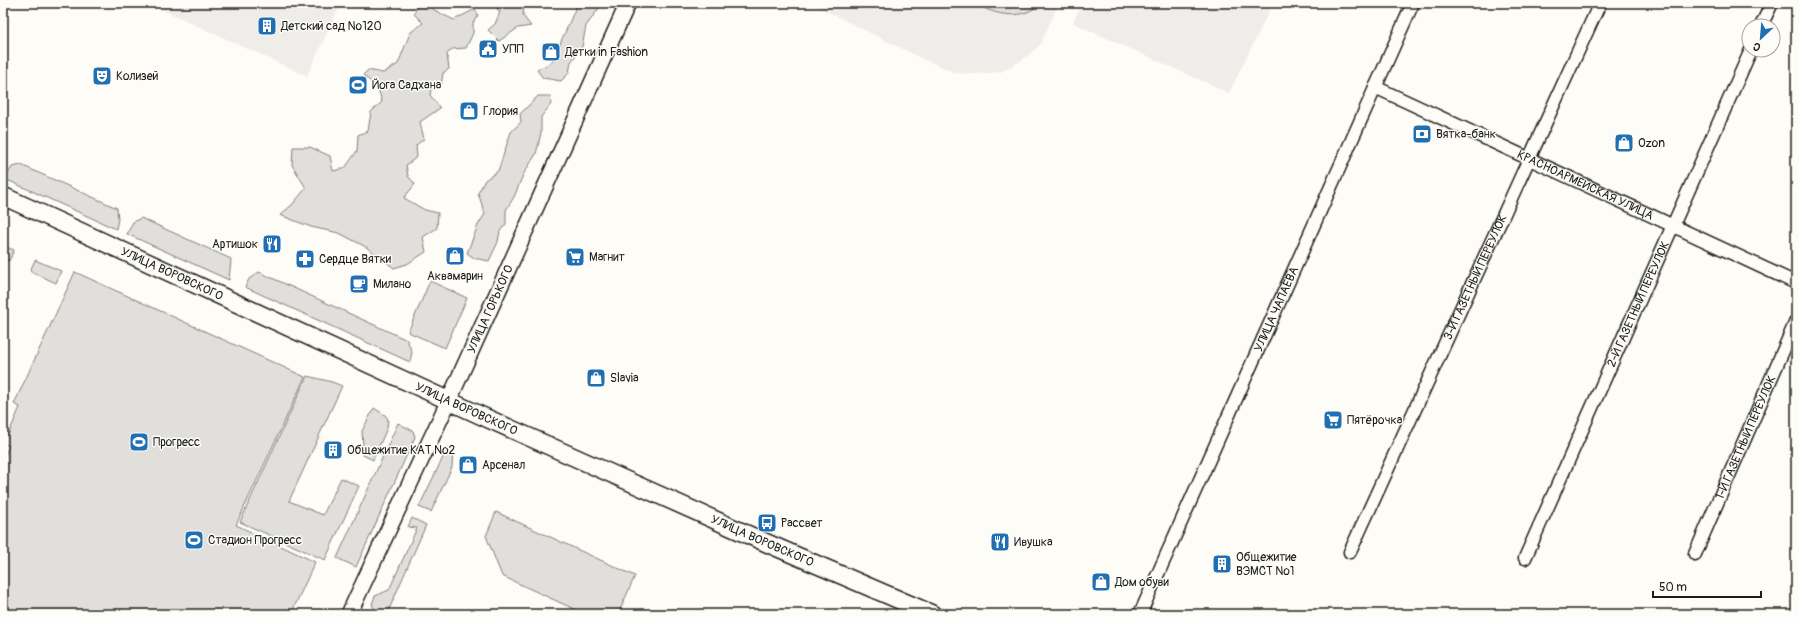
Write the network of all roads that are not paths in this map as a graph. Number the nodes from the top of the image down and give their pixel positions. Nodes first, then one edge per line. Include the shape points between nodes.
1 (628, 3) edge
2 (1412, 3) edge
3 (1600, 3) edge
4 (1772, 3) edge
5 (1765, 18) edge
6 (1747, 58) edge
7 (1375, 87) junction
8 (1530, 159) junction
9 (3, 196) edge
10 (1672, 225) junction
11 (1796, 283) edge
12 (1796, 321) edge
13 (449, 400) junction
14 (1350, 552) dead end
15 (1695, 554) dead end
16 (1525, 558) dead end
17 (349, 614) edge
18 (932, 614) edge
19 (1140, 614) edge

1 - 13 street, УЛИЦА ГОРЬКОГО
2 - 7 street, УЛИЦА ЧАПАЕВА
3 - 8 street, 3-Й ГАЗЕТНЫЙ ПЕРЕУЛОК
4 - 5 street
6 - 10 street, 2-Й ГАЗЕТНЫЙ ПЕРЕУЛОК
7 - 8 street, КРАСНОАРМЕЙСКАЯ УЛИЦА
7 - 19 street, УЛИЦА ЧАПАЕВА
8 - 10 street, КРАСНОАРМЕЙСКАЯ УЛИЦА
8 - 14 street, 3-Й ГАЗЕТНЫЙ ПЕРЕУЛОК
9 - 13 main road, УЛИЦА ВОРОВСКОГО
10 - 11 street, КРАСНОАРМЕЙСКАЯ УЛИЦА
10 - 16 street, 2-Й ГАЗЕТНЫЙ ПЕРЕУЛОК
12 - 15 street, 1-Й ГАЗЕТНЫЙ ПЕРЕУЛОК
13 - 17 street, УЛИЦА ГОРЬКОГО
13 - 18 main road, УЛИЦА ВОРОВСКОГО

